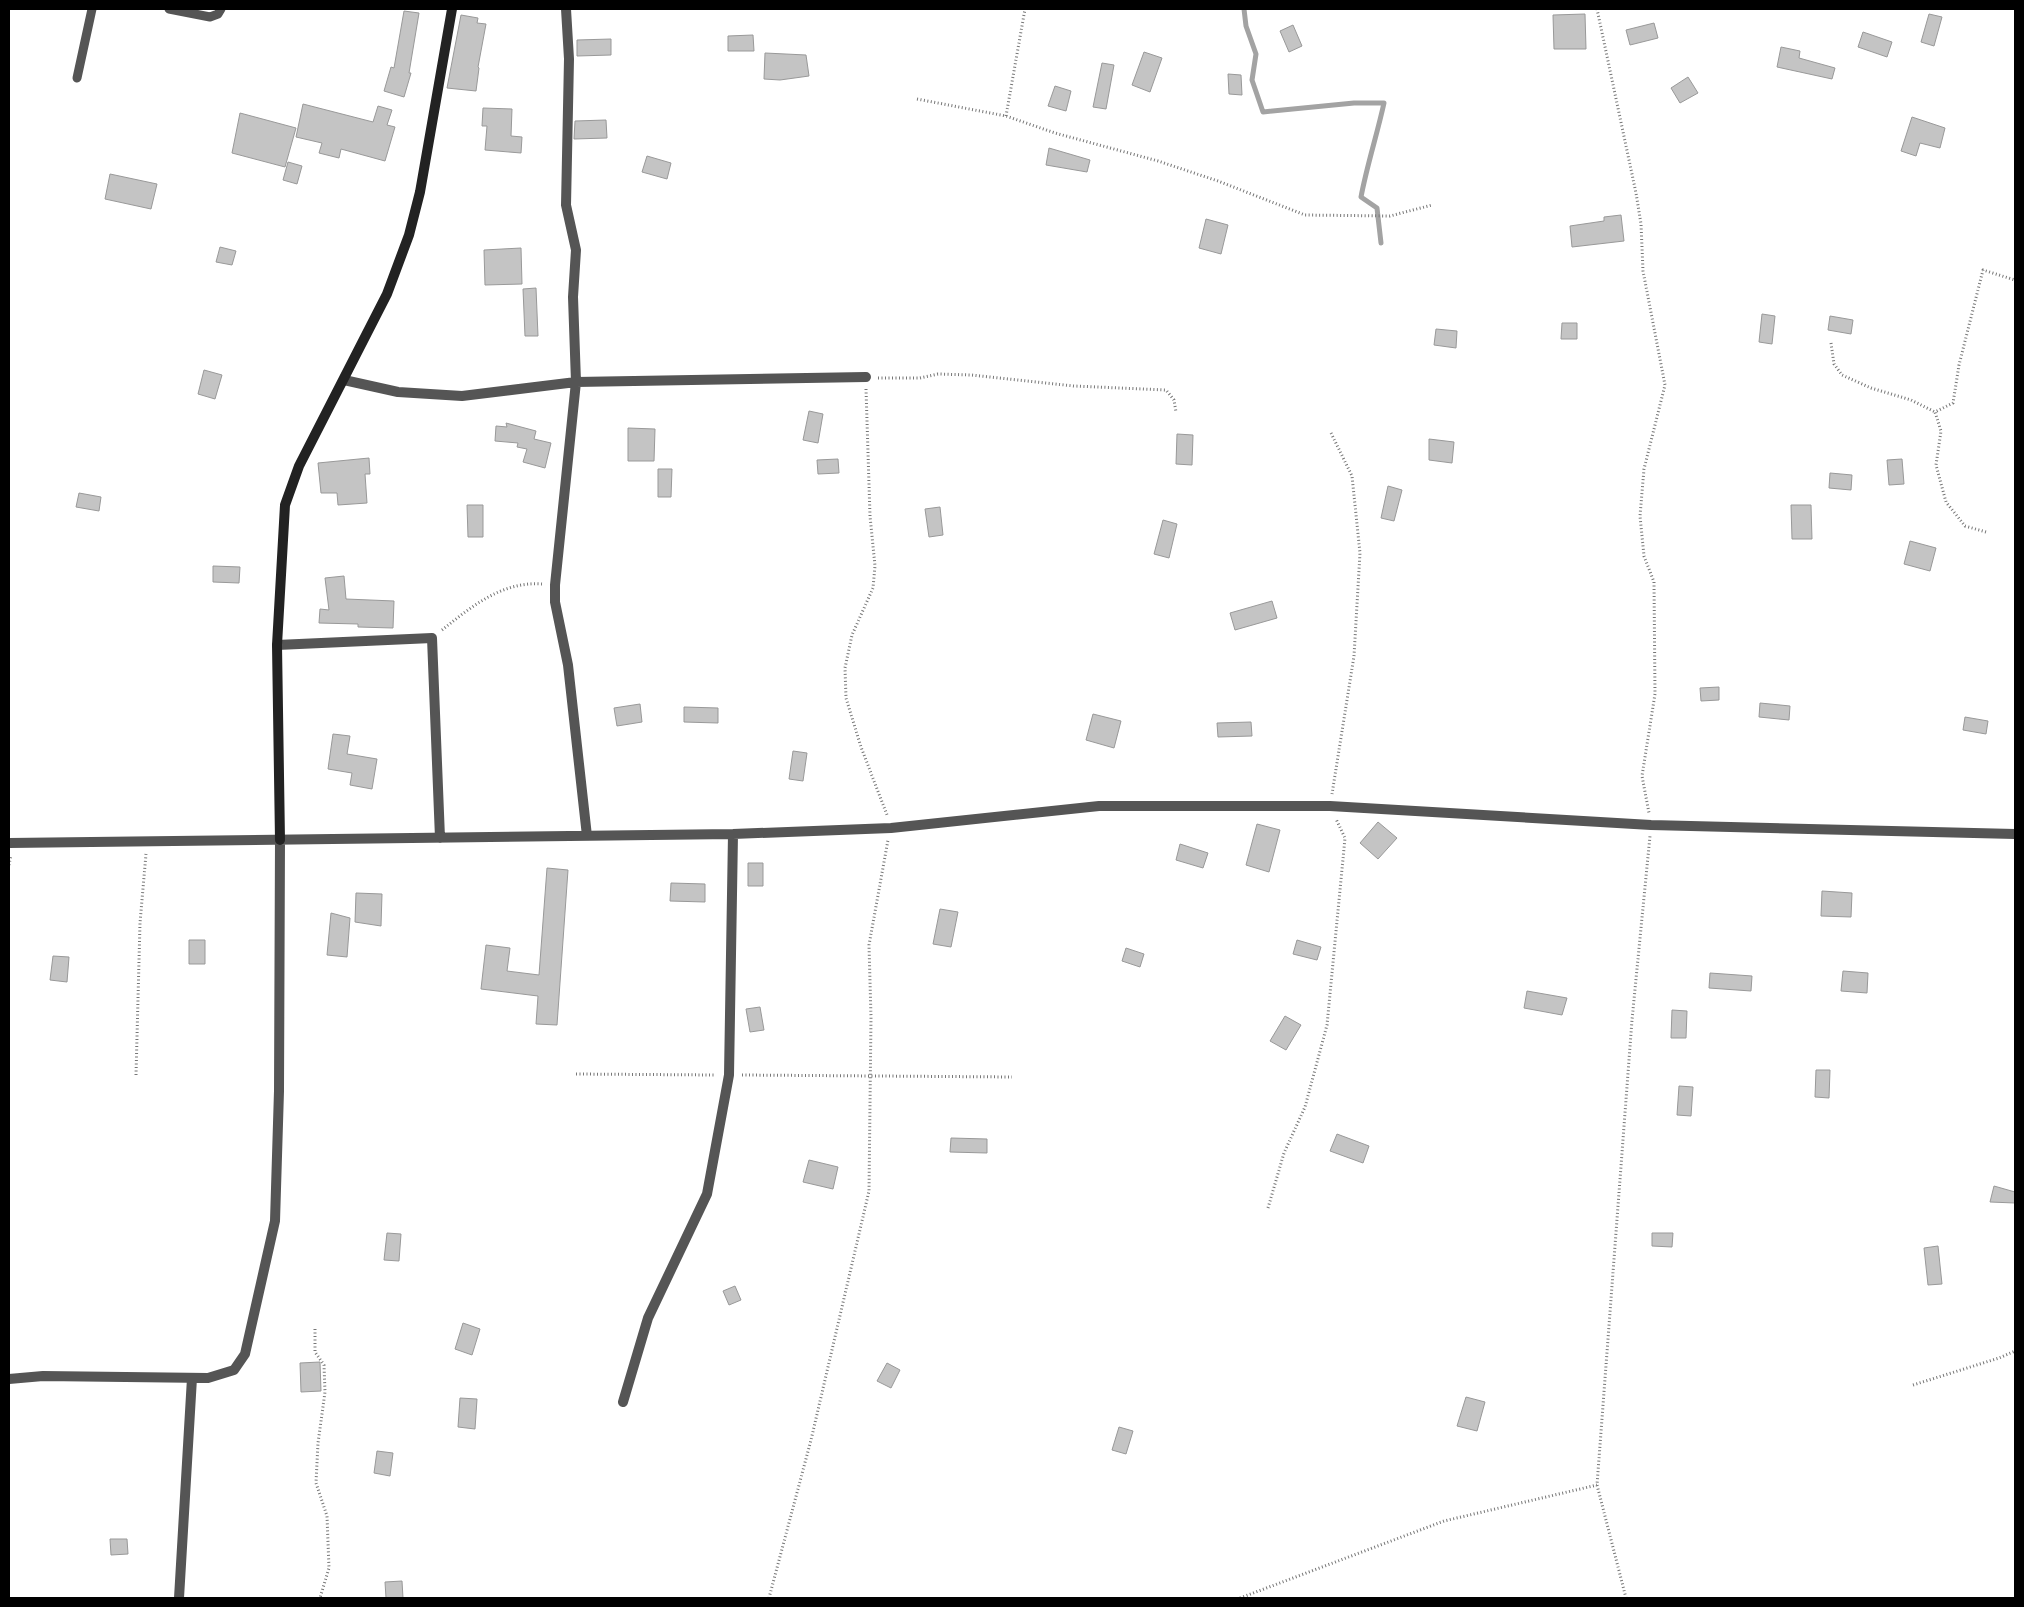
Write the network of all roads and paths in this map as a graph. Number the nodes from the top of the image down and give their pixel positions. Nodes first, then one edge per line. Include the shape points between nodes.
1 (92, 9) edge
2 (169, 9) edge
3 (221, 9) edge
4 (452, 9) edge
5 (566, 9) edge
6 (1024, 9) edge
7 (1597, 9) edge
8 (76, 78) dead end
9 (917, 99) dead end
10 (1006, 116) junction
11 (1432, 205) dead end
12 (2015, 280) edge
13 (1831, 343) dead end
14 (866, 378) junction
15 (344, 380) junction
16 (576, 382) junction
17 (1176, 412) dead end
18 (1935, 412) junction
19 (1986, 532) dead end
20 (555, 585) junction
21 (432, 638) junction
22 (277, 645) junction
23 (1651, 824) junction
24 (891, 828) junction
25 (733, 834) junction
26 (2015, 834) edge
27 (587, 836) junction
28 (440, 838) junction
29 (280, 840) junction
30 (147, 841) junction
31 (9, 842) edge
32 (576, 1074) dead end
33 (136, 1075) dead end
34 (729, 1075) junction
35 (870, 1076) junction
36 (1012, 1077) dead end
37 (315, 1330) dead end
38 (2015, 1351) edge
39 (9, 1378) edge
40 (192, 1378) junction
41 (1913, 1386) dead end
42 (623, 1402) dead end
43 (1598, 1485) junction
44 (179, 1598) edge
45 (320, 1598) edge
46 (769, 1598) edge
47 (1240, 1598) edge
48 (1626, 1598) edge

1 - 8 lane
2 - 3 lane via 210,17
4 - 15 street via 420,192 409,235 387,294
5 - 16 street via 569,59 566,205 576,250 573,297
6 - 10 path
7 - 23 path via 1636,193 1643,271 1665,385 1644,469 1640,516 1644,556 1654,582 1655,694 1642,776
9 - 10 path
10 - 11 path via 1194,172 1305,215 1390,216
12 - 18 path via 1983,270 1959,365 1953,403
13 - 18 path via 1834,364 1842,375
14 - 16 street
14 - 17 path via 971,375 1074,386 1166,390 1174,400
14 - 24 path via 870,516 875,566 873,588 848,652 846,698
15 - 16 street via 398,392 462,396
15 - 22 street via 299,466 285,505
16 - 20 street
18 - 19 path via 1941,431 1936,465 1946,502 1965,526
20 - 21 path via 531,583 493,593 471,606
20 - 27 street via 568,665
21 - 22 street
21 - 28 street
22 - 29 street
23 - 24 street via 1330,806 1098,806
23 - 26 street
23 - 43 path via 1632,1020
24 - 25 street
24 - 35 path via 869,946
25 - 27 street
25 - 34 street
27 - 28 street
28 - 29 street
29 - 30 street
29 - 40 street via 275,1221 245,1354 234,1370 208,1378
30 - 31 street
30 - 33 path via 140,923
32 - 34 path
34 - 35 path
34 - 42 street via 707,1194 648,1318
35 - 36 path
35 - 46 path via 869,1191 811,1440
37 - 45 path via 315,1352 324,1365 325,1392 316,1483 327,1516 329,1568
38 - 41 path
39 - 40 street
40 - 44 street
43 - 47 path via 1444,1521
43 - 48 path

